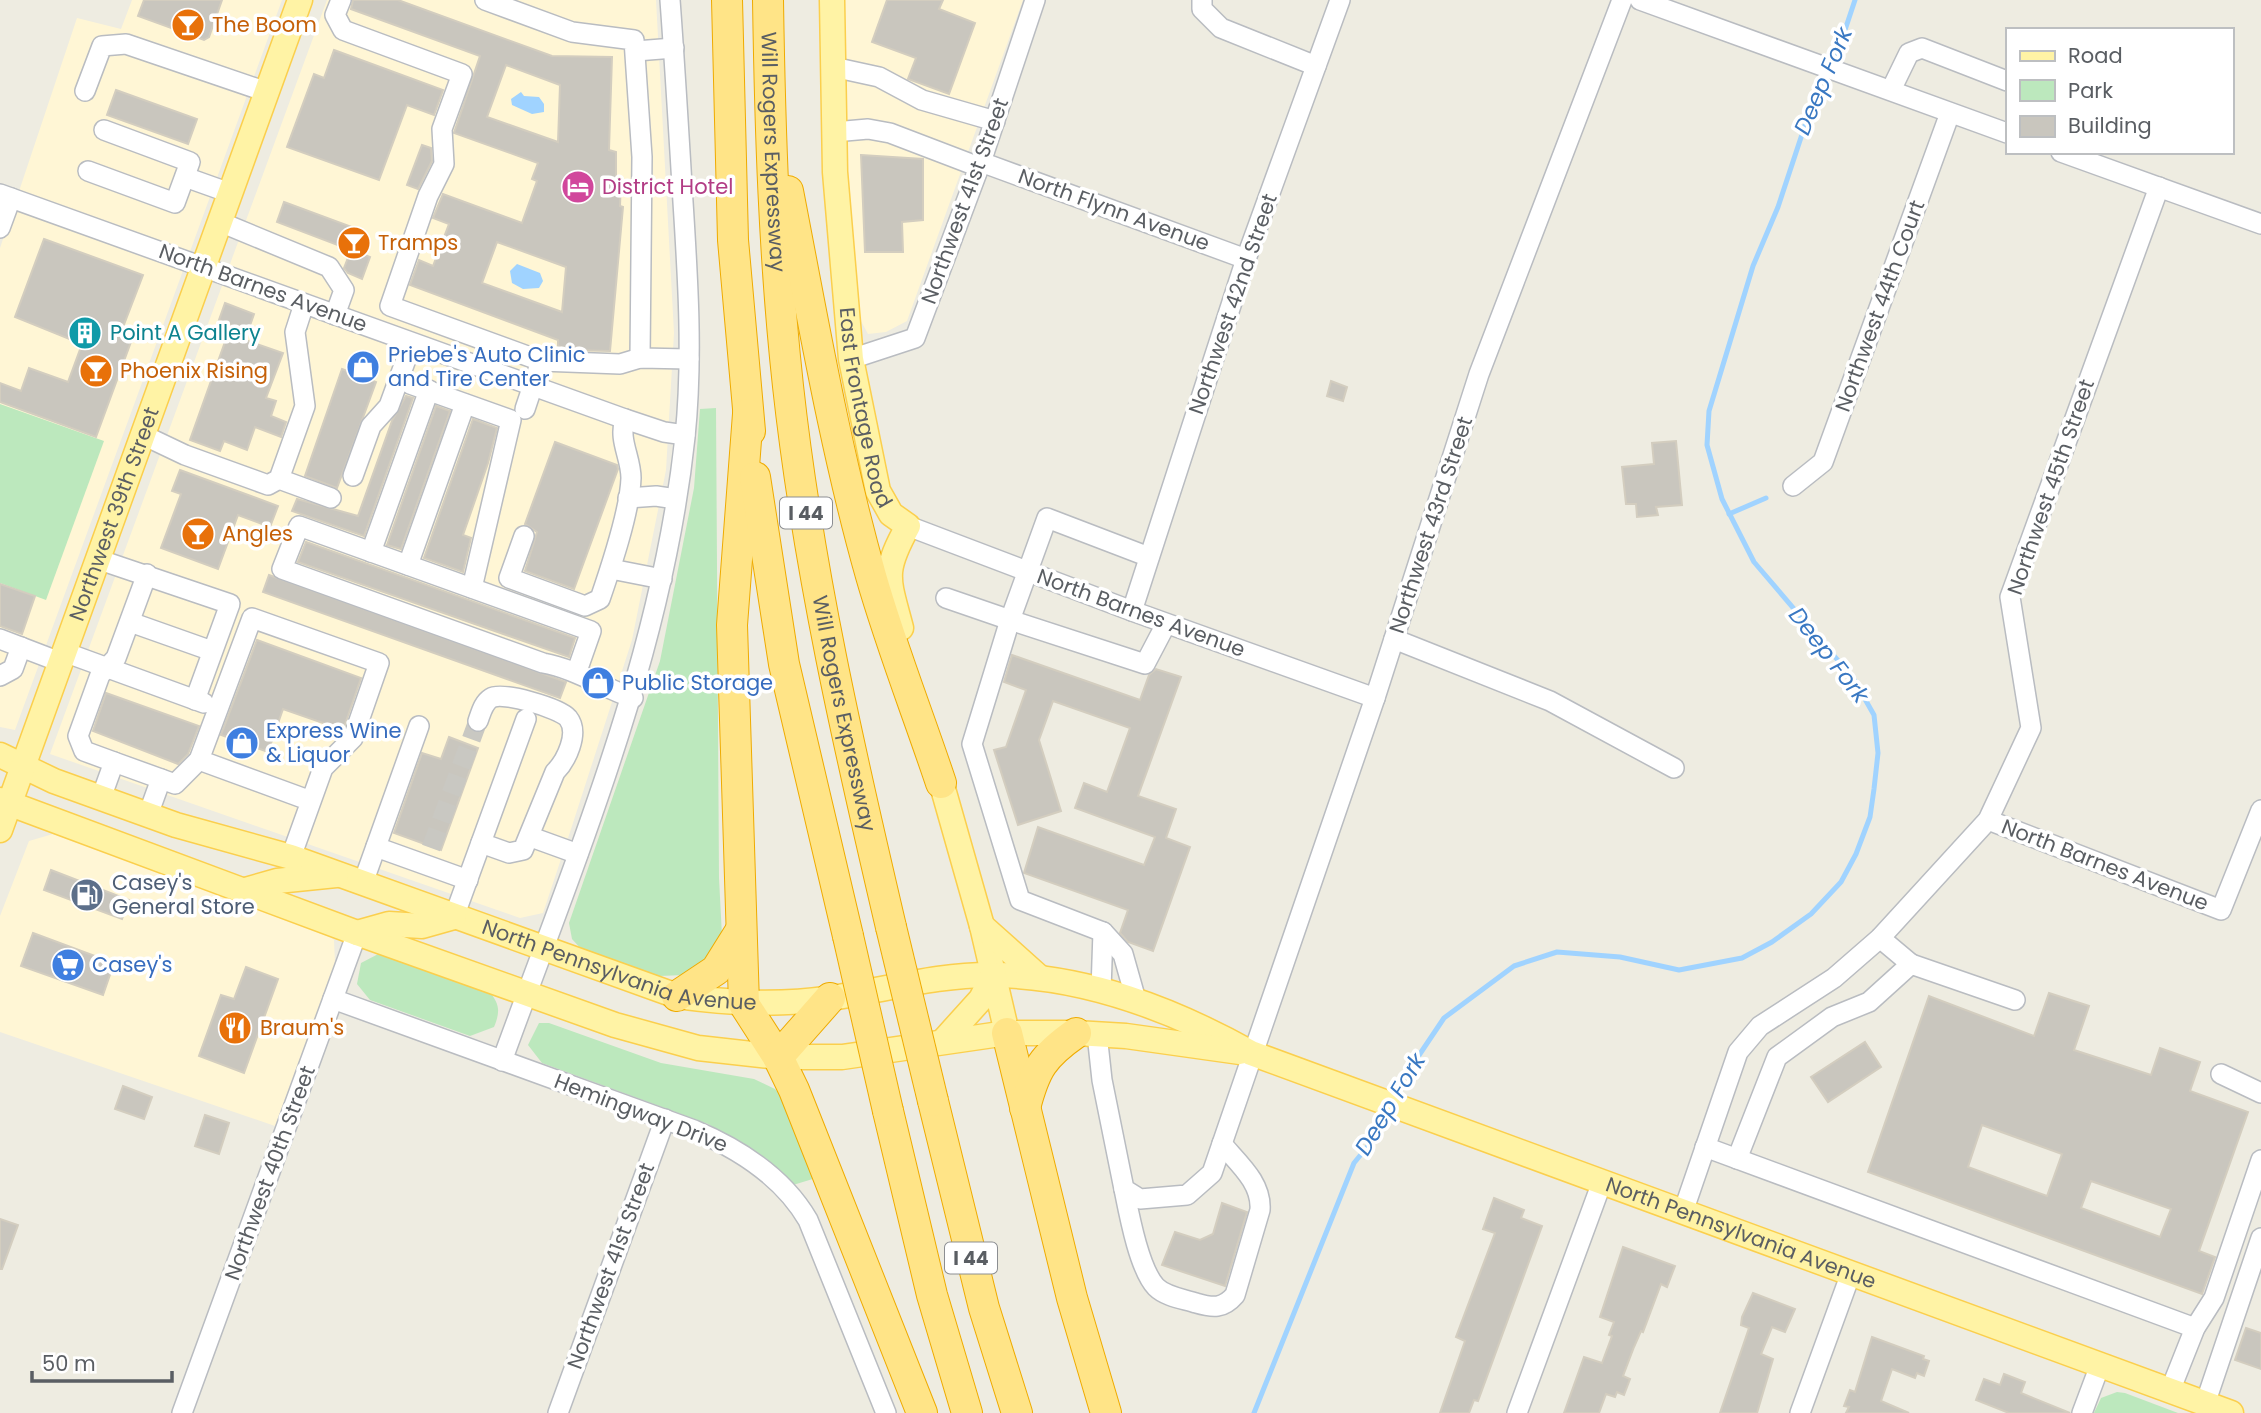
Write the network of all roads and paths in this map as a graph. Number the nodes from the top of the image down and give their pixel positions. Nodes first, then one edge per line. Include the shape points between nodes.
1 (300, 0) edge
2 (341, 0) edge
3 (485, 0) edge
4 (670, 0) edge
5 (727, 0) edge
6 (768, 0) edge
7 (832, 0) edge
8 (1035, 0) edge
9 (1202, 0) edge
10 (1340, 0) edge
11 (1622, 0) edge
12 (1642, 0) edge
13 (674, 48) junction
14 (636, 51) junction
15 (1316, 66) junction
16 (833, 67) junction
17 (2006, 81) edge
18 (1891, 90) junction
19 (85, 91) dead end
20 (267, 92) junction
21 (769, 92) junction
22 (1950, 113) junction
23 (995, 121) junction
24 (104, 130) dead end
25 (834, 132) junction
26 (2006, 133) edge
27 (2068, 154) edge
28 (980, 164) junction
29 (88, 171) dead end
30 (185, 177) junction
31 (2159, 187) junction
32 (230, 193) junction
33 (6, 196) edge
34 (219, 222) junction
35 (2261, 224) edge
36 (0, 229) edge
37 (1246, 259) junction
38 (204, 267) junction
39 (304, 304) junction
40 (390, 306) junction
41 (335, 315) junction
42 (381, 332) junction
43 (412, 343) junction
44 (640, 358) junction
45 (689, 359) junction
46 (851, 359) junction
47 (541, 361) junction
48 (533, 386) junction
49 (465, 404) junction
50 (525, 409) dead end
51 (748, 414) junction
52 (625, 419) junction
53 (143, 435) junction
54 (685, 435) junction
55 (353, 476) dead end
56 (279, 479) junction
57 (1793, 486) dead end
58 (331, 498) dead end
59 (628, 498) junction
60 (677, 499) junction
61 (908, 526) junction
62 (524, 536) dead end
63 (371, 552) junction
64 (1149, 557) junction
65 (97, 559) junction
66 (408, 565) junction
67 (611, 569) junction
68 (1027, 571) junction
69 (148, 574) junction
70 (662, 579) junction
71 (472, 588) junction
72 (946, 598) dead end
73 (228, 609) junction
74 (1132, 611) junction
75 (252, 618) junction
76 (1010, 620) junction
77 (130, 622) junction
78 (1166, 624) junction
79 (0, 639) edge
80 (1394, 639) junction
81 (21, 647) junction
82 (212, 651) junction
83 (62, 657) junction
84 (108, 668) junction
85 (577, 671) junction
86 (0, 676) edge
87 (633, 698) junction
88 (1375, 698) junction
89 (195, 700) junction
90 (218, 709) junction
91 (526, 719) dead end
92 (478, 721) tunnel mouth
93 (419, 726) dead end
94 (0, 755) edge
95 (199, 760) junction
96 (114, 762) junction
97 (23, 766) junction
98 (1674, 768) dead end
99 (161, 779) junction
100 (941, 783) junction
101 (101, 798) junction
102 (311, 800) junction
103 (5, 802) edge
104 (2261, 810) edge
105 (148, 815) junction
106 (1989, 820) junction
107 (0, 830) edge
108 (531, 837) junction
109 (481, 843) junction
110 (376, 847) junction
111 (578, 854) junction
112 (291, 857) junction
113 (351, 879) junction
114 (468, 880) junction
115 (242, 891) junction
116 (454, 917) junction
117 (982, 926) junction
118 (741, 930) junction
119 (1103, 932) junction
120 (357, 933) junction
121 (1880, 938) junction
122 (544, 948) junction
123 (1911, 964) junction
124 (993, 975) junction
125 (1039, 977) junction
126 (1101, 990) junction
127 (527, 992) junction
128 (677, 996) junction
129 (830, 998) junction
130 (333, 999) junction
131 (1136, 1000) junction
132 (2015, 1000) dead end
133 (744, 1004) junction
134 (1007, 1033) junction
135 (1086, 1034) junction
136 (944, 1040) junction
137 (1251, 1053) junction
138 (778, 1057) junction
139 (502, 1061) junction
140 (2221, 1074) dead end
141 (2261, 1093) edge
142 (1025, 1108) junction
143 (665, 1119) junction
144 (1222, 1144) junction
145 (1704, 1147) junction
146 (1737, 1159) junction
147 (2261, 1160) edge
148 (1602, 1182) junction
149 (1124, 1189) junction
150 (1683, 1212) junction
151 (2261, 1238) edge
152 (1851, 1273) junction
153 (2242, 1292) junction
154 (2261, 1299) edge
155 (2195, 1328) junction
156 (2100, 1365) junction
157 (2170, 1391) junction
158 (2205, 1404) junction
159 (182, 1413) edge
160 (558, 1413) edge
161 (886, 1413) edge
162 (922, 1413) edge
163 (967, 1413) edge
164 (1017, 1413) edge
165 (1106, 1413) edge
166 (1517, 1413) edge
167 (1800, 1413) edge
168 (2082, 1413) edge
169 (2231, 1413) edge

1 - 20 main road, Northwest 39th Street
2 - 40 street via 335,15 343,30 462,74 442,129 444,164 428,196
3 - 14 street via 572,32 635,40
4 - 13 street
5 - 51 highway, Will Rogers Expressway / I 44 via 733,240
6 - 21 highway, Will Rogers Expressway / I 44
7 - 16 main road, East Frontage Road
8 - 23 street, Northwest 41st Street
9 - 15 street via 1202,9 1220,28
10 - 15 street, Northwest 42nd Street
11 - 80 street, Northwest 43rd Street via 1479,374
12 - 18 street
13 - 14 street
13 - 45 street
14 - 44 street via 643,218
15 - 37 street, Northwest 42nd Street
16 - 23 street via 879,77 922,100
16 - 25 main road, East Frontage Road
17 - 18 street via 1922,48 1909,53
18 - 22 street
19 - 20 street via 102,46 126,44
20 - 32 main road, Northwest 39th Street
21 - 100 highway via 837,446 872,579
21 - 164 highway, Will Rogers Expressway / I 44, bridge via 788,387 810,546 850,752 891,927 984,1308
22 - 26 street
22 - 57 street, Northwest 44th Court via 1824,462
23 - 28 street, Northwest 41st Street
24 - 30 street via 190,162
25 - 28 street, North Flynn Avenue via 868,129 891,133
25 - 46 main road, East Frontage Road
27 - 31 street
28 - 37 street, North Flynn Avenue
28 - 46 street, Northwest 41st Street via 915,338
29 - 30 street via 175,204
30 - 32 street
31 - 35 street
31 - 106 street, Northwest 45th Street via 2010,597 2031,728
32 - 34 main road, Northwest 39th Street
33 - 36 street
33 - 38 street, North Barnes Avenue
34 - 38 main road, Northwest 39th Street
34 - 41 street via 329,267 344,290
37 - 64 street, Northwest 42nd Street
38 - 39 street, North Barnes Avenue
38 - 53 main road, Northwest 39th Street
39 - 41 street, North Barnes Avenue
39 - 56 street via 295,332 305,406
40 - 42 street
40 - 47 street
41 - 42 street, North Barnes Avenue
42 - 43 street, North Barnes Avenue
43 - 48 street, North Barnes Avenue
43 - 55 street via 389,405 371,426
44 - 45 street
44 - 47 street via 620,364
45 - 54 street
46 - 61 main road, East Frontage Road via 878,491 891,514
47 - 48 street
48 - 50 street
48 - 52 street, North Barnes Avenue
49 - 63 street via 420,387
49 - 66 street
49 - 71 street via 511,420
51 - 118 highway via 732,625
51 - 163 highway, Will Rogers Expressway / I 44, bridge via 784,664 932,1295
52 - 54 street, North Barnes Avenue
52 - 59 street via 622,435 631,478
53 - 56 street via 268,485
53 - 65 main road, Northwest 39th Street
54 - 60 street
56 - 58 street
59 - 60 street
59 - 67 street
60 - 70 street
61 - 68 street, North Barnes Avenue
61 - 100 main road, East Frontage Road via 887,577
62 - 67 street via 509,578 585,606 600,599
63 - 66 street
63 - 85 street via 299,526 282,569 543,663
64 - 68 street via 1047,518
64 - 74 street, Northwest 42nd Street
65 - 69 street
65 - 83 main road, Northwest 39th Street
66 - 71 street
67 - 70 street
68 - 74 street, North Barnes Avenue
68 - 76 street
69 - 73 street via 230,604
69 - 77 street
70 - 87 street
71 - 85 street via 592,631
72 - 76 street
73 - 75 street
73 - 82 street
74 - 78 street, North Barnes Avenue
75 - 90 street
75 - 102 street via 379,663 352,738 323,768
76 - 78 street via 1145,664
76 - 119 street via 971,744 1020,900
77 - 82 street
77 - 84 street
78 - 88 street, North Barnes Avenue
79 - 81 street
80 - 88 street, Northwest 43rd Street
80 - 98 street via 1550,701
81 - 83 street
81 - 86 street via 13,669
82 - 89 street
83 - 84 street
83 - 97 main road, Northwest 39th Street
84 - 89 street
84 - 96 street via 100,675 78,736 84,751
85 - 87 street
87 - 111 street
88 - 137 street, Northwest 43rd Street
89 - 90 street
90 - 95 street
91 - 109 street
92 - 108 street via 492,696 508,694 568,718 573,737
93 - 110 street
94 - 97 main road, North Pennsylvania Avenue
95 - 99 street via 175,784
95 - 102 street
96 - 99 street
96 - 101 street
97 - 101 main road, North Pennsylvania Avenue
97 - 103 main road, Northwest 39th Street
99 - 105 street
100 - 117 main road, East Frontage Road
101 - 105 main road, North Pennsylvania Avenue
102 - 112 street
103 - 107 main road, Northwest 39th Street
103 - 115 main road, North Pennsylvania Avenue
104 - 106 street, North Barnes Avenue via 2221,910
105 - 112 main road, North Pennsylvania Avenue
106 - 121 street, Northwest 45th Street
108 - 109 street via 515,854
108 - 111 street
109 - 114 street
110 - 113 street
110 - 114 street via 428,856
111 - 122 street
112 - 113 main road, North Pennsylvania Avenue
113 - 115 main road via 277,881
113 - 116 main road, North Pennsylvania Avenue
114 - 116 street
115 - 120 main road, North Pennsylvania Avenue
116 - 120 main road via 422,926 389,924
116 - 122 main road, North Pennsylvania Avenue
117 - 124 main road, East Frontage Road
117 - 125 main road
118 - 128 highway via 716,970
118 - 133 highway
119 - 126 street
119 - 131 street via 1123,954
120 - 127 main road, North Pennsylvania Avenue
120 - 130 street, Northwest 40th Street
121 - 123 street
121 - 145 street, Northwest 45th Street via 1834,978 1760,1026 1738,1052
122 - 127 street
122 - 128 main road, North Pennsylvania Avenue
123 - 132 street
123 - 146 street via 1869,1002 1832,1017 1777,1057
124 - 125 main road, North Pennsylvania Avenue
124 - 129 main road, North Pennsylvania Avenue via 937,979
124 - 134 main road, East Frontage Road
124 - 136 main road via 981,999
125 - 126 main road, North Pennsylvania Avenue
126 - 131 main road, North Pennsylvania Avenue
127 - 138 main road, North Pennsylvania Avenue via 672,1043
127 - 139 street
128 - 133 main road, North Pennsylvania Avenue
129 - 133 main road, North Pennsylvania Avenue
129 - 138 highway
130 - 139 street, Hemingway Drive
130 - 159 street, Northwest 40th Street
131 - 137 main road, North Pennsylvania Avenue via 1193,1021
133 - 138 highway
134 - 135 main road, North Pennsylvania Avenue
134 - 136 main road, North Pennsylvania Avenue
134 - 142 highway
135 - 137 main road, North Pennsylvania Avenue
135 - 142 highway via 1048,1054 1037,1069
135 - 149 street via 1102,1080
136 - 138 main road, North Pennsylvania Avenue via 842,1057
137 - 144 street, Northwest 43rd Street
137 - 148 main road, North Pennsylvania Avenue
138 - 162 highway
139 - 143 street, Hemingway Drive
140 - 141 street
142 - 165 highway
143 - 160 street, Northwest 41st Street
143 - 161 street, Hemingway Drive via 717,1139 748,1158 802,1210
144 - 149 street, Northwest 43rd Street via 1212,1173 1187,1195 1140,1199
144 - 149 street via 1261,1196 1235,1295 1227,1304 1214,1308 1154,1286 1135,1241
145 - 146 street
145 - 150 street, Northwest 45th Street
146 - 155 street
147 - 155 street via 2214,1298
148 - 150 main road, North Pennsylvania Avenue
148 - 166 street
150 - 152 main road, North Pennsylvania Avenue
151 - 153 street
152 - 156 main road, North Pennsylvania Avenue
152 - 167 street
153 - 154 street
153 - 158 street
155 - 157 street
156 - 157 main road, North Pennsylvania Avenue
156 - 168 street
157 - 158 main road, North Pennsylvania Avenue
158 - 169 main road, North Pennsylvania Avenue

